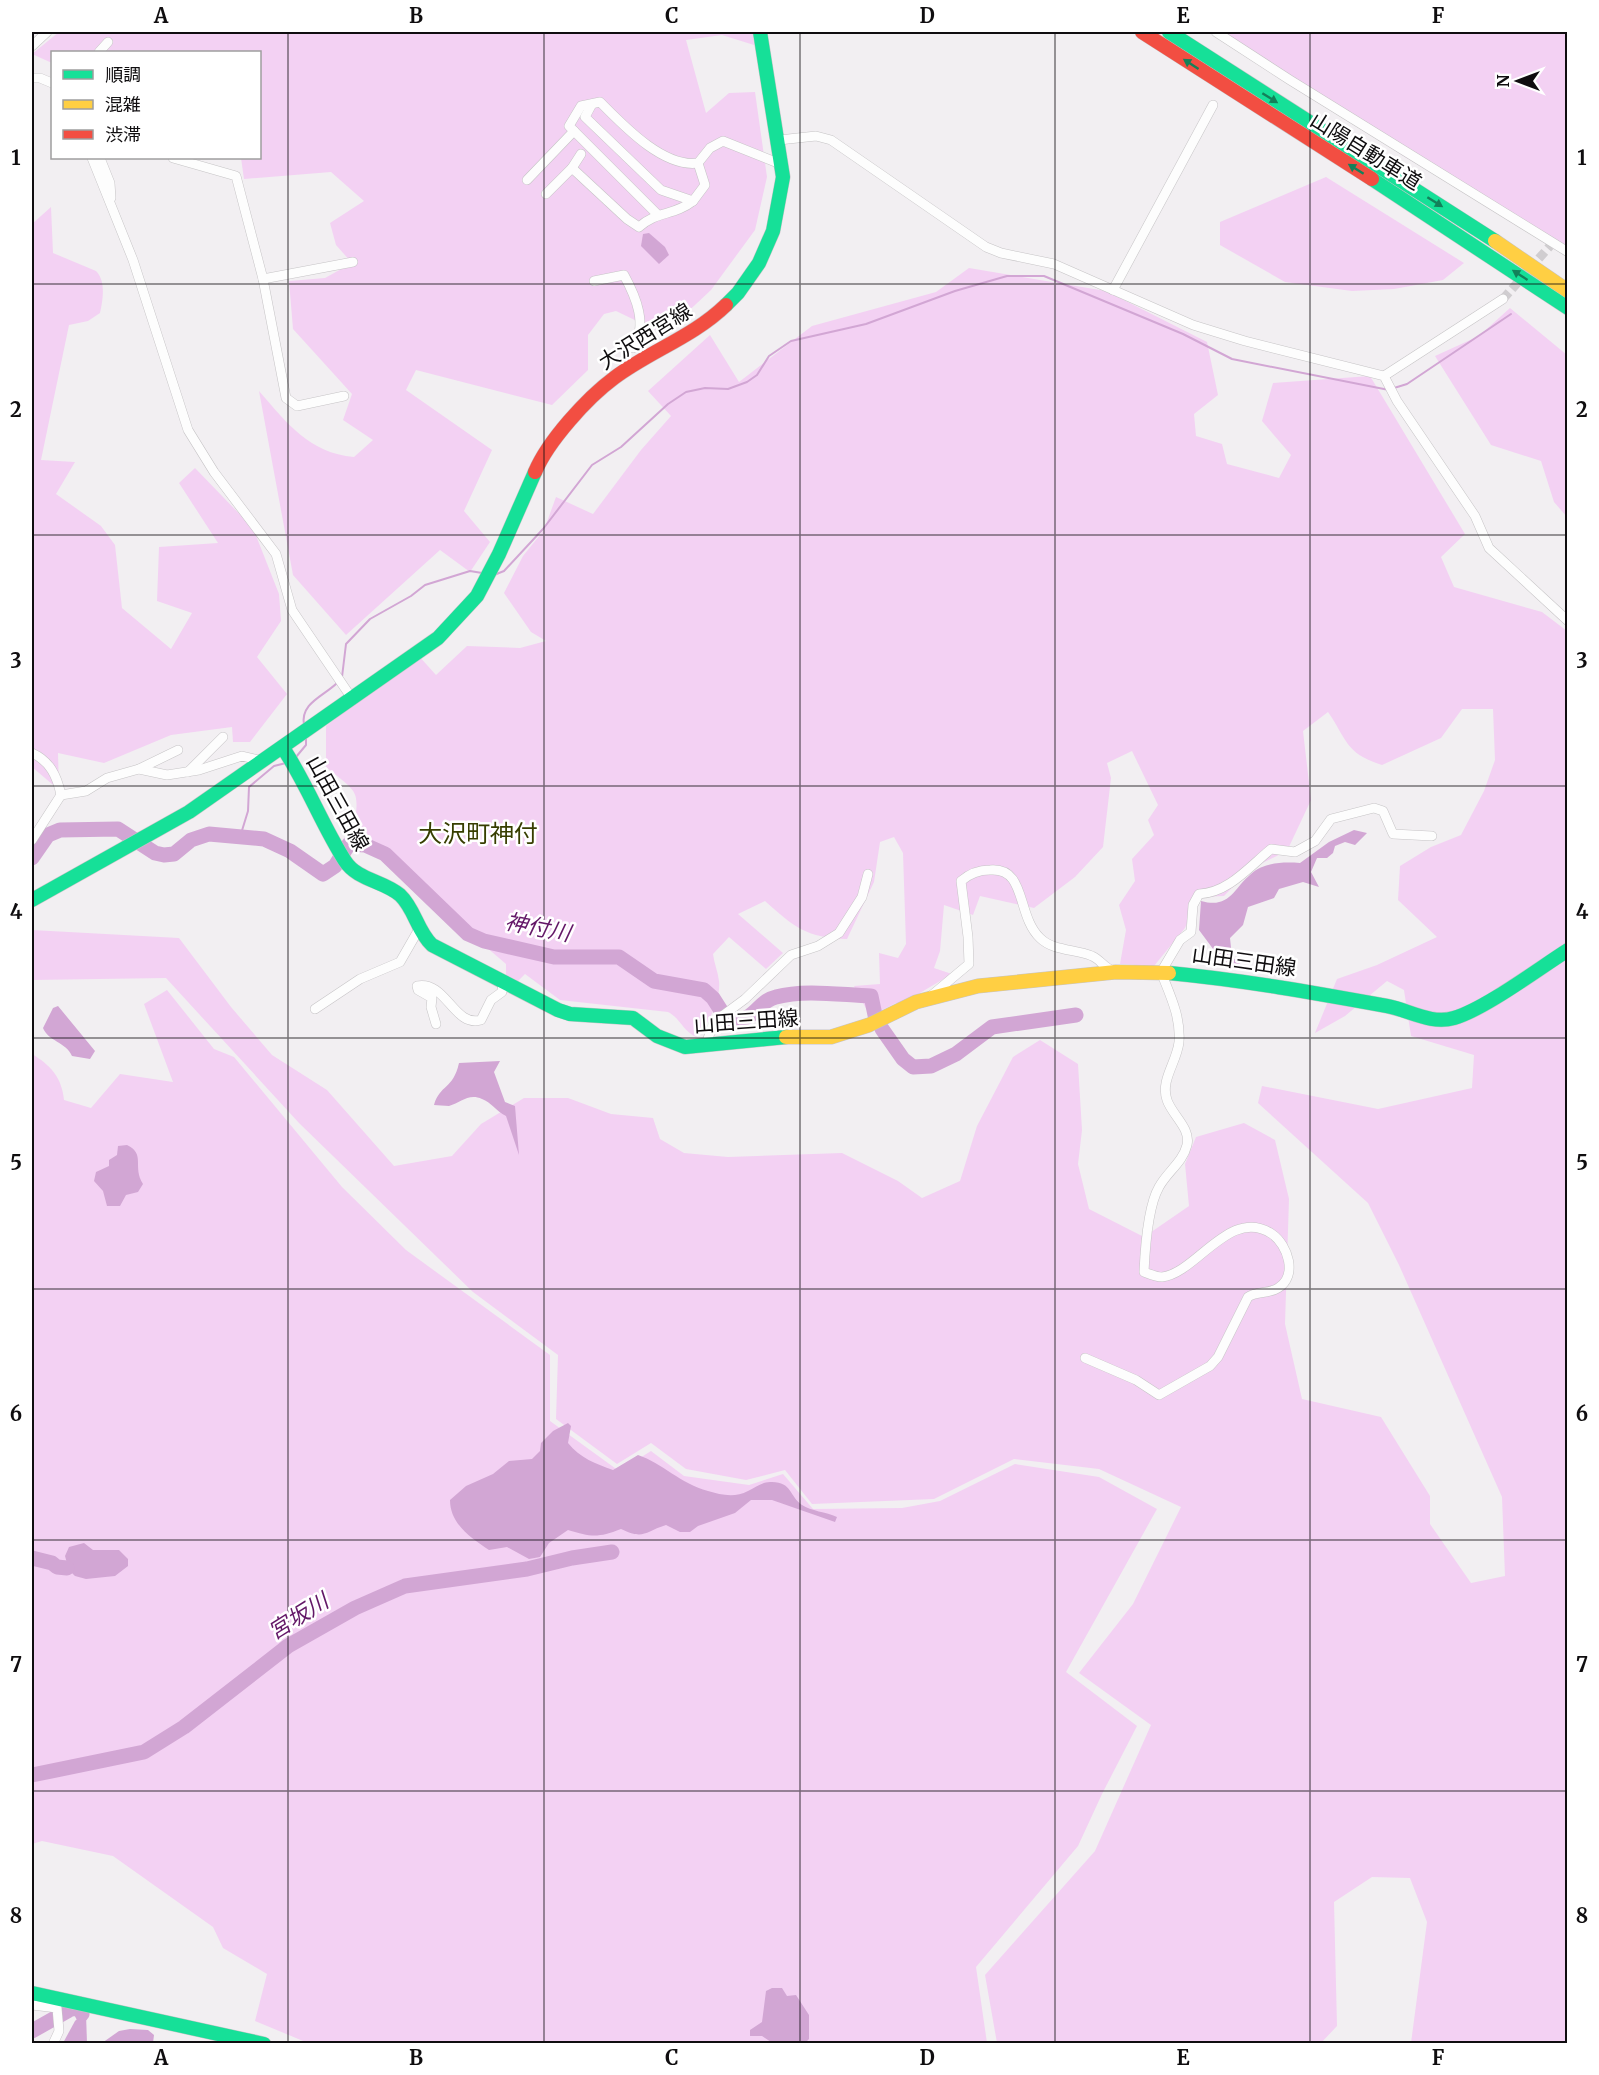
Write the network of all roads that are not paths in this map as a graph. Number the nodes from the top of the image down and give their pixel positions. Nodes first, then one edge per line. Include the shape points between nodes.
1 (47, 32) edge
2 (760, 32) edge
3 (1142, 32) edge
4 (1169, 32) edge
5 (1216, 32) edge
6 (108, 42) dead end
7 (32, 46) edge
8 (100, 51) edge
9 (32, 78) edge
10 (51, 83) edge
11 (592, 104) junction
12 (1213, 105) dead end
13 (574, 131) junction
14 (779, 140) junction
15 (581, 154) dead end
16 (92, 159) edge
17 (100, 159) edge
18 (176, 159) edge
19 (698, 163) junction
20 (783, 165) junction
21 (572, 168) junction
22 (527, 180) dead end
23 (546, 195) dead end
24 (693, 201) junction
25 (111, 207) junction
26 (658, 215) junction
27 (1568, 252) edge
28 (353, 262) dead end
29 (263, 279) junction
30 (594, 280) dead end
31 (1113, 290) junction
32 (1568, 291) edge
33 (1503, 299) tunnel mouth
34 (1568, 308) edge
35 (624, 343) dead end
36 (633, 348) junction
37 (638, 362) junction
38 (1384, 376) junction
39 (344, 396) dead end
40 (1568, 621) edge
41 (353, 700) junction
42 (223, 737) dead end
43 (178, 750) dead end
44 (32, 753) edge
45 (289, 756) junction
46 (265, 761) junction
47 (140, 769) junction
48 (188, 772) junction
49 (61, 795) junction
50 (1432, 836) dead end
51 (32, 840) edge
52 (868, 874) dead end
53 (32, 900) edge
54 (419, 929) junction
55 (1568, 950) edge
56 (1116, 972) junction
57 (1161, 972) junction
58 (503, 983) junction
59 (930, 998) junction
60 (315, 1009) dead end
61 (436, 1024) dead end
62 (706, 1044) junction
63 (1085, 1358) dead end
64 (32, 1993) edge
65 (32, 2005) edge
66 (53, 2043) edge
67 (264, 2043) edge

1 - 7 street
2 - 14 main road, 大沢西宮線
34 -> 3 main road, 山陽自動車道
4 -> 32 main road, 山陽自動車道
5 - 27 street
6 - 8 street
9 - 10 street
11 - 13 street via 581,106 569,126
11 - 19 street via 600,102 644,144 685,165
11 - 24 street via 585,117 661,190
12 - 31 street
13 - 22 street
13 - 26 street
14 - 20 main road, 大沢西宮線
14 - 31 street via 816,136 831,140 986,247 1054,264
15 - 21 street
16 - 25 street
17 - 25 street via 110,183
18 - 29 street via 236,176
19 - 20 street via 710,148 723,141
19 - 24 street via 705,185
20 - 37 main road, 大沢西宮線 via 780,206 773,231 759,263 738,293 707,323
21 - 23 street
21 - 26 street via 639,227
24 - 26 street via 680,211
25 - 41 street via 133,260 188,430 213,472 276,554 292,610
28 - 29 street
29 - 39 street via 286,398 297,406
30 - 36 street via 624,274 641,320 640,338
31 - 38 street via 1193,325
33 - 38 street
35 - 36 street
36 - 37 street
37 - 41 main road, 大沢西宮線 via 595,394 551,443 489,575 466,609 438,638
38 - 40 street via 1475,516 1489,548
41 - 45 main road, 大沢西宮線 via 306,733
42 - 48 street
43 - 47 street
44 - 49 street via 40,756 56,774
45 - 46 main road, 山田三田線
45 - 54 main road, 山田三田線 via 341,855 356,874 399,894 412,909
46 - 48 street via 242,756
46 - 53 main road, 山田三田線 via 150,836
47 - 48 street via 167,775
47 - 49 street via 107,778 86,791
49 - 51 street
50 - 57 street via 1393,834 1383,811 1374,808 1331,819 1314,841 1295,852 1271,849 1227,885 1211,894 1199,894 1192,905 1191,932 1180,940
52 - 62 street via 862,897 839,933 791,956 746,999 714,1022
54 - 58 main road, 山田三田線 via 432,945
54 - 60 street via 400,962 360,980
55 - 57 main road, 山田三田線 via 1472,1010 1437,1020 1397,1008 1242,980
56 - 57 main road, 山田三田線
56 - 59 main road, 山田三田線 via 978,986
56 - 59 street via 1090,956 1041,939 1027,922 1016,882 1000,870 988,870 968,874 961,881 969,964
57 - 63 street via 1178,1019 1179,1044 1167,1100 1186,1131 1188,1144 1158,1188 1145,1246 1144,1272 1161,1277 1225,1235 1241,1229 1262,1229 1283,1244 1289,1261 1288,1274 1277,1290 1248,1297 1210,1366 1159,1395 1136,1380
58 - 61 street via 502,992 491,1000 481,1020 473,1023 464,1020 434,990 417,986 432,999
58 - 62 main road, 山田三田線 via 570,1014 633,1018 640,1027 673,1044
59 - 62 main road, 山田三田線 via 831,1038
64 - 67 main road
65 - 66 street via 57,2008 59,2031

